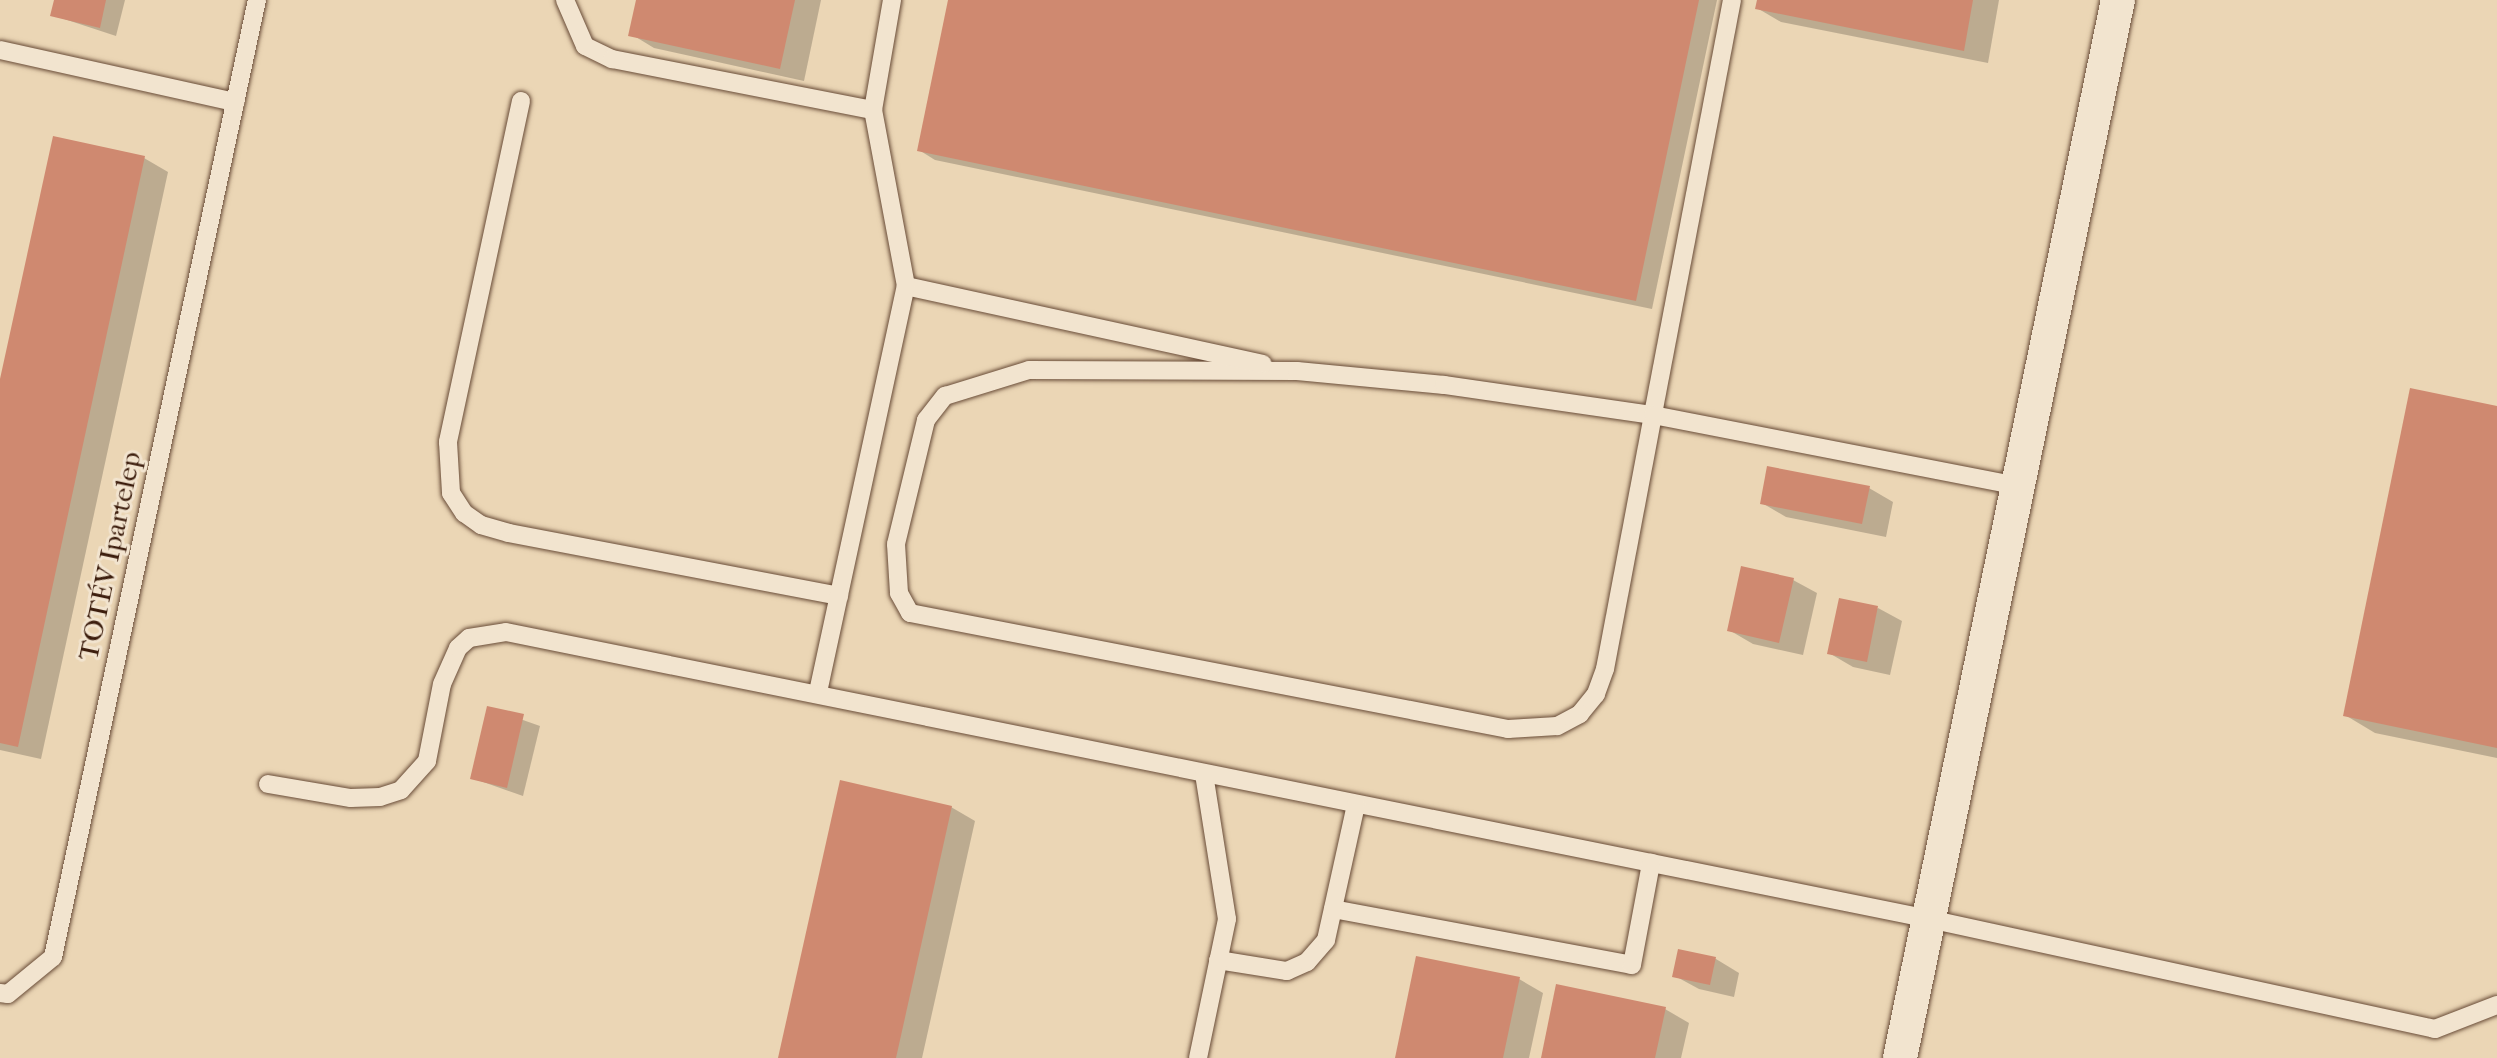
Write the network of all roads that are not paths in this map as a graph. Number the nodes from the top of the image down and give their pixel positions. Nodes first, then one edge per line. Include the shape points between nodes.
1 (257, 0) edge
2 (565, 0) edge
3 (892, 0) edge
4 (1732, 0) edge
5 (2118, 0) edge
6 (0, 50) edge
7 (521, 101) dead end
8 (235, 102) junction
9 (873, 110) junction
10 (906, 286) junction
11 (1297, 371) junction
12 (1653, 415) junction
13 (2017, 486) junction
14 (839, 596) junction
15 (818, 692) junction
16 (1204, 774) junction
17 (268, 784) dead end
18 (1356, 805) junction
19 (1651, 863) junction
20 (1333, 909) junction
21 (1929, 919) junction
22 (1218, 960) junction
23 (0, 993) edge
24 (2497, 1005) edge
25 (1198, 1058) edge
26 (1900, 1058) edge

1 - 8 lane, TOTÉV Ipartelep
2 - 9 lane via 585,46 612,59
3 - 9 lane
4 - 12 lane
5 - 13 street
6 - 8 lane
7 - 14 lane via 448,442 451,493 464,513 481,525 509,533
8 - 23 lane, TOTÉV Ipartelep via 53,957 8,994
9 - 10 lane
10 - 11 lane
10 - 14 lane
11 - 12 lane
11 - 12 lane via 1029,370 945,396 926,420 896,544 899,593 910,613 1508,729 1557,726 1580,714 1596,694 1605,669
12 - 13 lane
13 - 21 street
14 - 15 lane
15 - 16 lane
15 - 17 lane via 506,632 486,633 469,638 448,665 427,761 401,790 351,798
16 - 18 lane
16 - 22 lane via 1227,919
18 - 19 lane
18 - 20 lane
19 - 20 lane via 1632,965
19 - 21 lane
20 - 22 lane via 1326,940 1297,967 1287,971
21 - 24 lane via 2435,1029
21 - 26 street
22 - 25 lane

